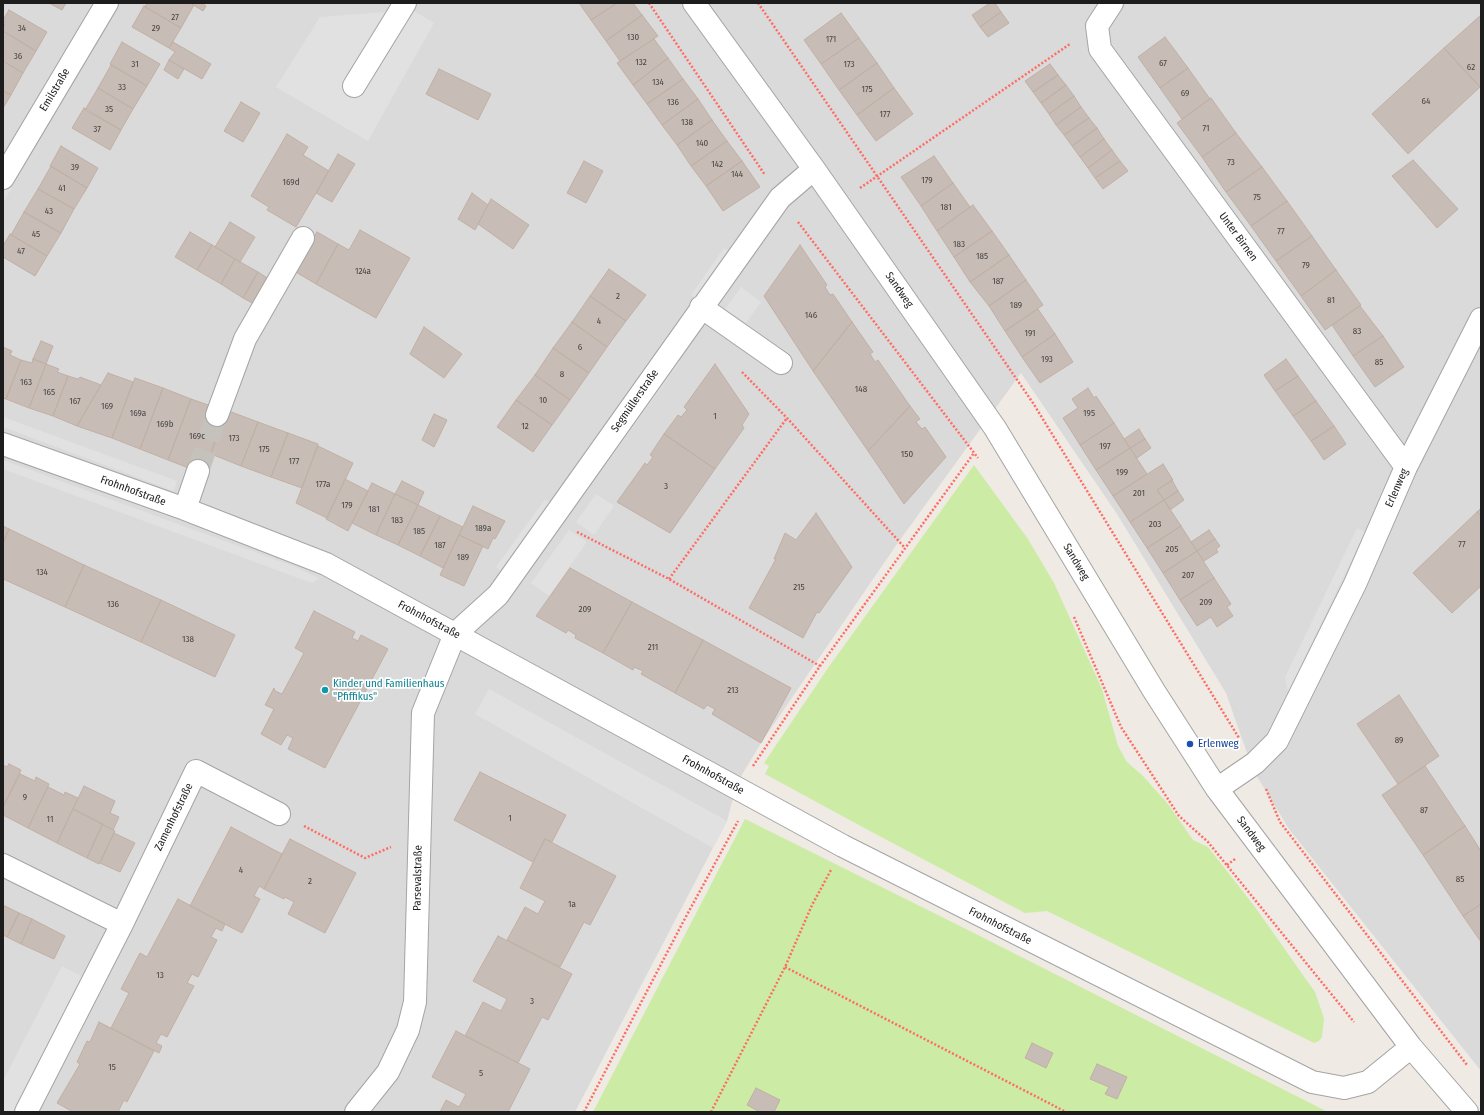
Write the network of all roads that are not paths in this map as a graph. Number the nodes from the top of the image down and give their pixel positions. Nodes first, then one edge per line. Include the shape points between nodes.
1 (107, 3) edge
2 (405, 3) edge
3 (694, 3) edge
4 (1112, 3) edge
5 (354, 86) dead end
6 (814, 169) junction
7 (3, 178) edge
8 (303, 238) dead end
9 (701, 308) junction
10 (1481, 319) edge
11 (781, 363) dead end
12 (217, 415) tunnel mouth
13 (3, 444) edge
14 (1406, 467) junction
15 (198, 471) tunnel mouth
16 (185, 509) junction
17 (455, 634) junction
18 (1217, 789) junction
19 (279, 814) road end
20 (3, 865) edge
21 (122, 924) junction
22 (1411, 1047) junction
23 (26, 1112) edge
24 (356, 1112) edge
25 (1468, 1112) edge

1 - 7 street, Emilstraße
2 - 5 street
3 - 6 street, Sandweg
4 - 14 street, Unter Birnen via 1097,26 1100,49
6 - 9 street, Segmüllerstraße via 780,198
6 - 18 street, Sandweg via 995,428 1154,691
8 - 12 street via 245,339
9 - 11 street
9 - 17 street, Segmüllerstraße via 498,594
10 - 14 street, Erlenweg
13 - 16 street, Frohnhofstraße
14 - 18 street, Erlenweg via 1355,584 1277,741 1255,763
15 - 16 street
16 - 17 street, Frohnhofstraße via 326,564
17 - 22 street, Frohnhofstraße via 843,846 1312,1082 1344,1088 1368,1082
17 - 24 street, Parsevalstraße via 423,714 415,1002 408,1030 388,1072
18 - 22 street, Sandweg
19 - 21 street, Zamenhofstraße via 196,771
20 - 21 street
21 - 23 street, Zamenhofstraße
22 - 25 street, Sandweg

